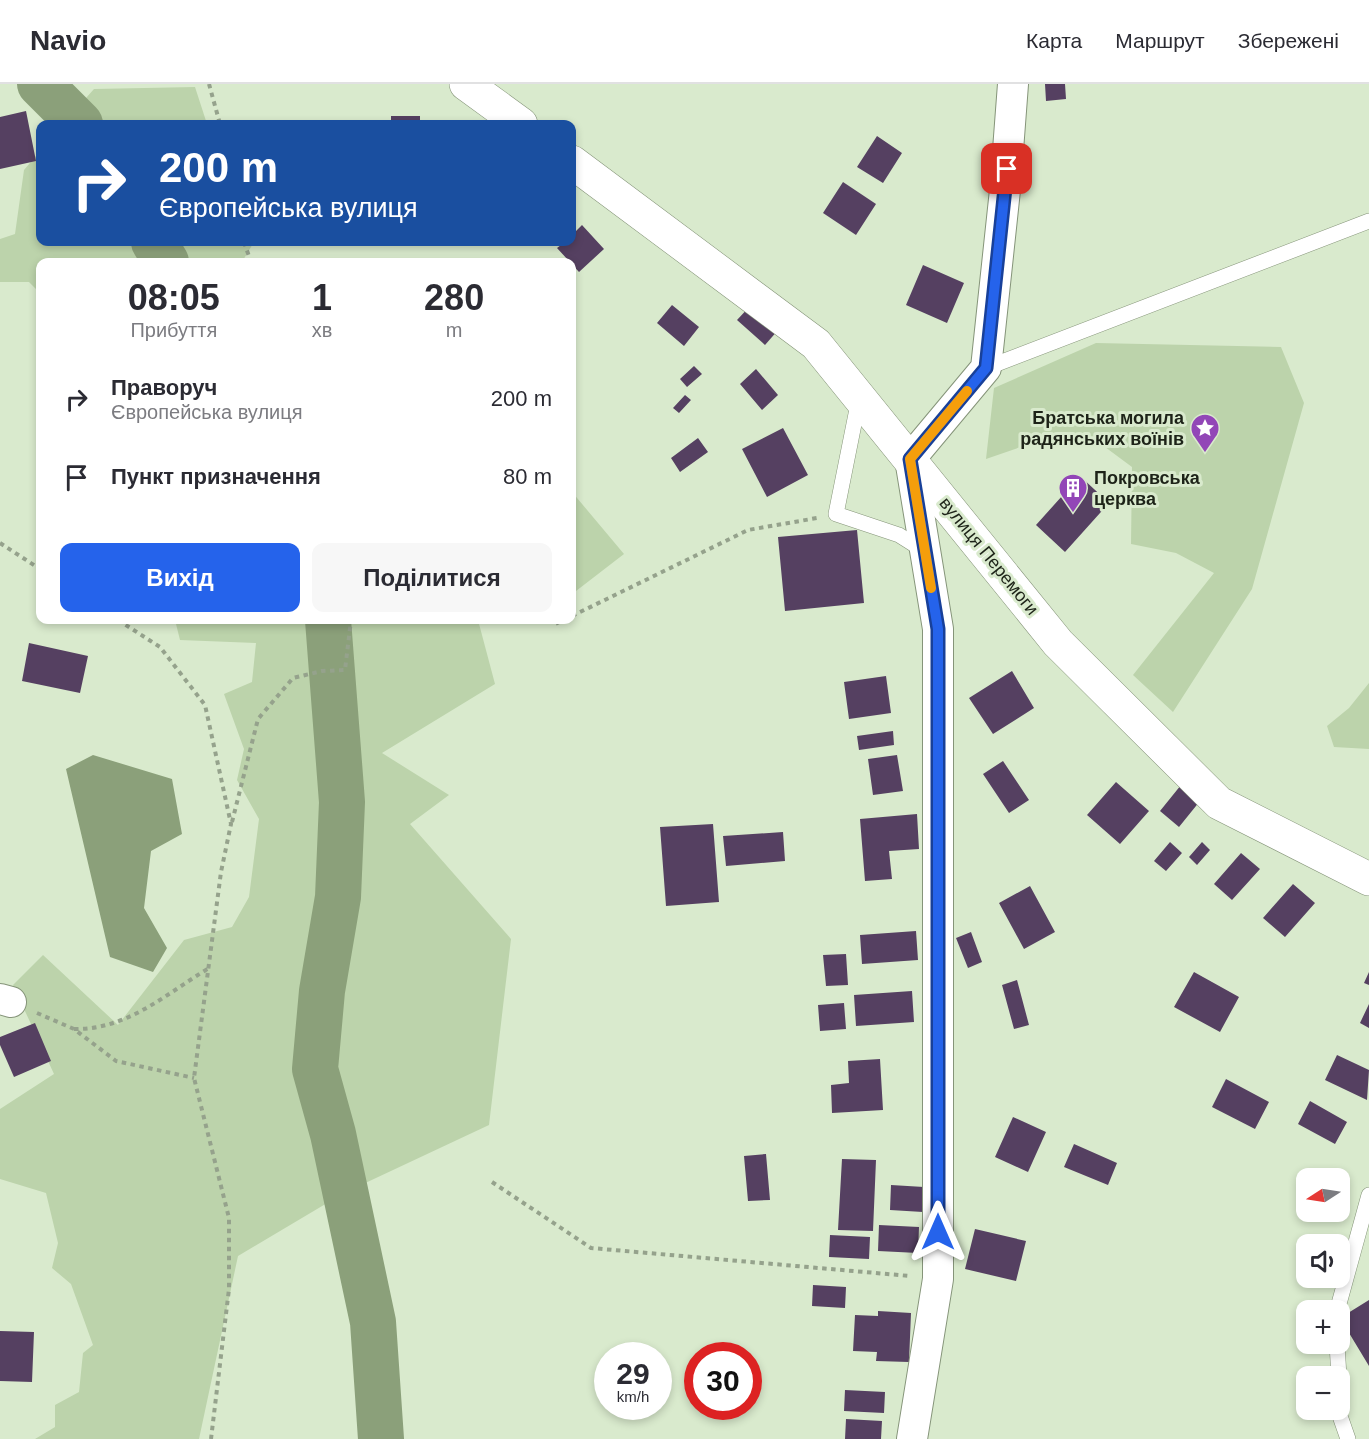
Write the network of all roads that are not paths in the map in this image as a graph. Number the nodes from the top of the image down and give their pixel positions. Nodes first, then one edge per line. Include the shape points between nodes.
1 (467, 84) edge
2 (1013, 84) edge
3 (516, 120) edge
4 (576, 165) edge
5 (1369, 221) edge
6 (986, 368) junction
7 (859, 396) junction
8 (910, 459) junction
9 (926, 552) junction
10 (1369, 879) edge
11 (1369, 1195) edge
12 (1340, 1300) edge
13 (1341, 1420) edge
14 (912, 1439) edge
15 (1348, 1439) edge

1 - 3 street
2 - 6 street
4 - 7 street, вулиця Перемоги via 816,344
5 - 6 lane
6 - 8 street
7 - 8 street, вулиця Перемоги
7 - 9 lane via 836,514 899,535
8 - 9 street
8 - 10 street, вулиця Перемоги via 1058,643 1219,803
9 - 14 street via 938,629 938,1278
11 - 12 lane
13 - 15 lane

